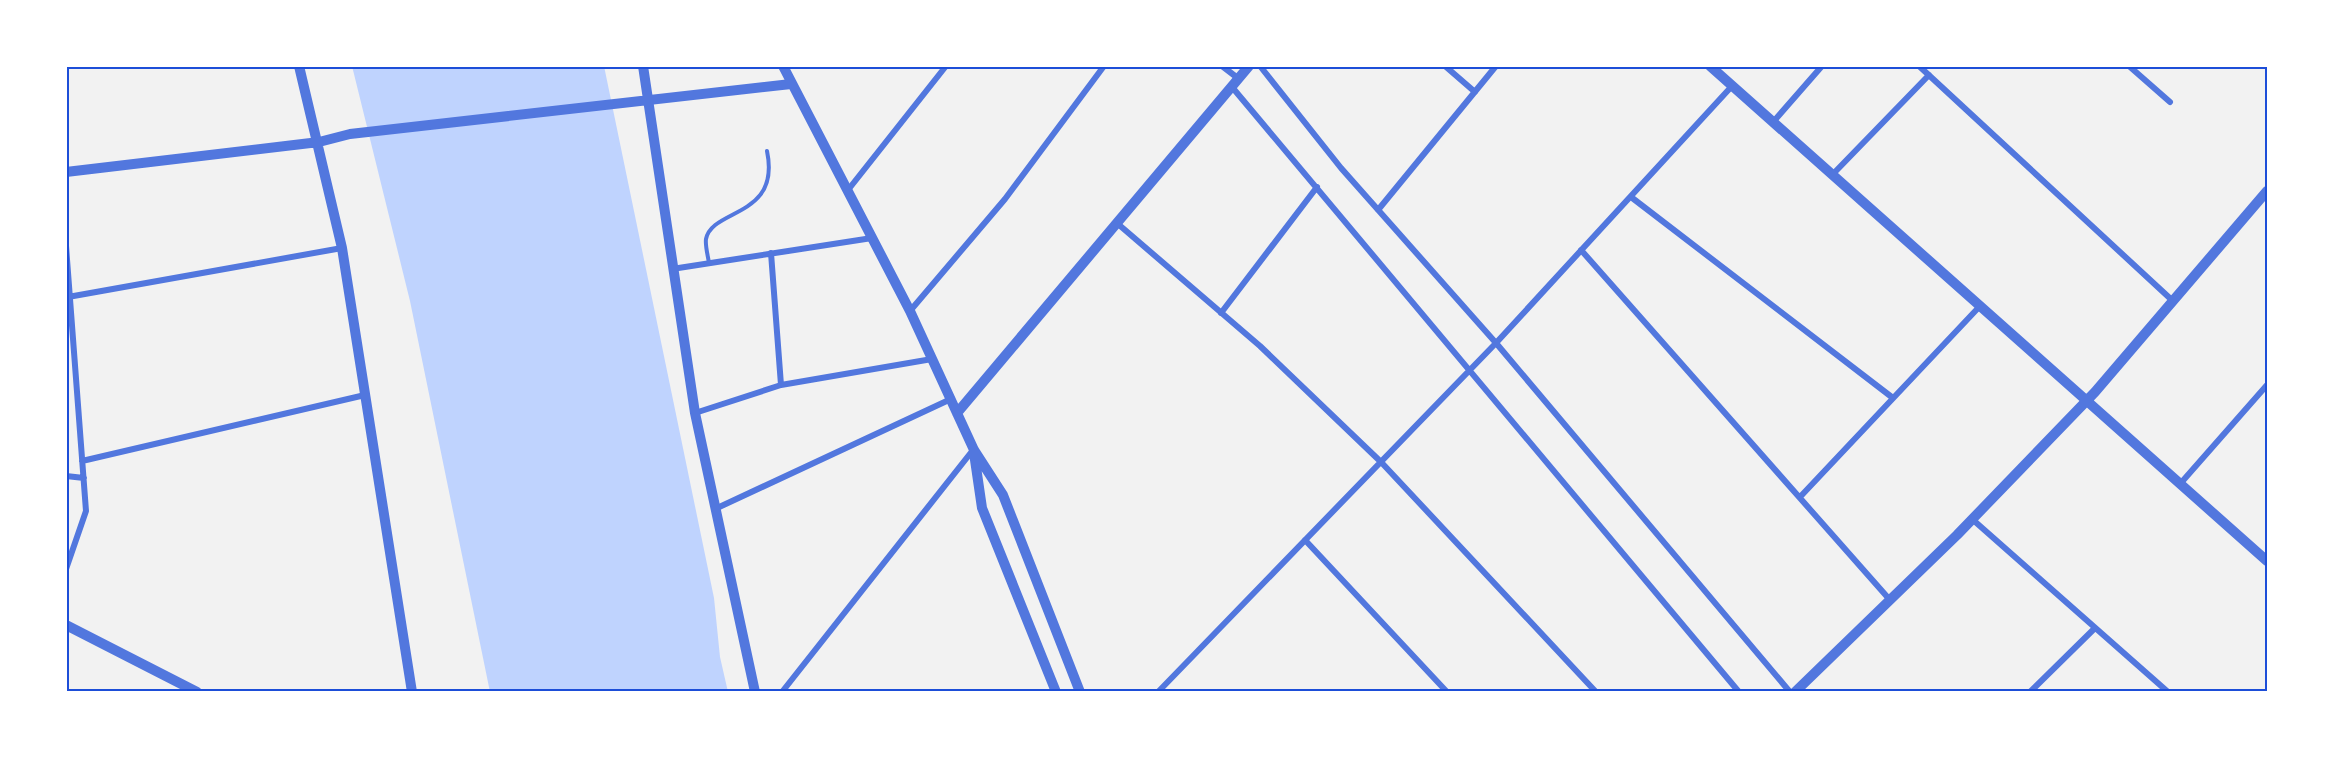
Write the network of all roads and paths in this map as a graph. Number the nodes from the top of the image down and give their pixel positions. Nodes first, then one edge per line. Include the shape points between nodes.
1 (299, 66) edge
2 (643, 66) edge
3 (783, 66) edge
4 (946, 66) edge
5 (1104, 66) edge
6 (1222, 66) edge
7 (1249, 66) edge
8 (1260, 66) edge
9 (1445, 66) edge
10 (1496, 66) edge
11 (1710, 66) edge
12 (1822, 66) edge
13 (1919, 66) edge
14 (2129, 66) edge
15 (1929, 75) junction
16 (1236, 83) junction
17 (791, 84) junction
18 (1732, 86) junction
19 (1475, 92) junction
20 (646, 99) junction
21 (2170, 102) dead end
22 (1773, 121) junction
23 (319, 142) junction
24 (767, 151) dead end
25 (66, 172) edge
26 (1833, 174) junction
27 (1317, 187) junction
28 (848, 190) junction
29 (2267, 191) edge
30 (1630, 197) junction
31 (1378, 210) junction
32 (1118, 224) junction
33 (873, 238) junction
34 (66, 246) edge
35 (342, 248) junction
36 (1581, 250) junction
37 (771, 254) junction
38 (709, 263) junction
39 (672, 269) junction
40 (68, 297) edge
41 (2174, 302) junction
42 (1980, 306) junction
43 (910, 311) junction
44 (1221, 313) junction
45 (1496, 343) junction
46 (932, 359) junction
47 (1471, 369) junction
48 (781, 384) junction
49 (2267, 386) edge
50 (365, 394) junction
51 (1893, 398) junction
52 (951, 399) junction
53 (2085, 401) junction
54 (695, 413) junction
55 (957, 413) junction
56 (974, 450) junction
57 (82, 461) junction
58 (1381, 462) junction
59 (66, 476) edge
60 (84, 477) junction
61 (2180, 484) junction
62 (1800, 497) junction
63 (715, 509) junction
64 (1972, 519) junction
65 (1305, 540) junction
66 (2267, 561) edge
67 (66, 569) edge
68 (1890, 600) junction
69 (66, 625) edge
70 (2095, 628) junction
71 (196, 692) edge
72 (412, 692) edge
73 (755, 692) edge
74 (782, 692) edge
75 (1056, 692) edge
76 (1080, 692) edge
77 (1158, 692) edge
78 (1447, 692) edge
79 (1596, 692) edge
80 (1739, 692) edge
81 (1790, 692) edge
82 (1795, 692) edge
83 (2030, 692) edge
84 (2168, 692) edge

1 - 23 street
2 - 20 street
3 - 17 street
4 - 28 street
5 - 43 street via 1005,200
6 - 16 street
7 - 16 street
8 - 31 street
9 - 19 street
10 - 19 street
11 - 18 street
12 - 22 street
13 - 15 street
14 - 21 street
15 - 26 street
15 - 41 street
16 - 27 street
16 - 32 street
17 - 20 street
17 - 28 street
18 - 22 street
18 - 30 street
19 - 31 street
20 - 23 street via 350,134
20 - 39 street
22 - 26 street
23 - 25 street
23 - 35 street
24 - 38 lane via 771,170 760,195 744,211 710,231 706,240
26 - 42 street
27 - 44 street
27 - 47 street
28 - 33 street
29 - 41 street
30 - 36 street
30 - 51 street
31 - 45 street
32 - 44 street
32 - 55 street
33 - 37 street
33 - 43 street
34 - 40 street
35 - 40 street
35 - 50 street
36 - 45 street
36 - 62 street
37 - 38 street
37 - 48 street
38 - 39 street
39 - 54 street
40 - 57 street
41 - 53 street
42 - 51 street
42 - 53 street
43 - 46 street
44 - 58 street
45 - 47 street
45 - 81 street
46 - 48 street
46 - 52 street
47 - 58 street
47 - 80 street
48 - 54 street
49 - 61 street
50 - 57 street
50 - 72 street
51 - 62 street
52 - 55 street
52 - 63 street
53 - 61 street
53 - 64 street
54 - 63 street
55 - 56 street
56 - 74 street
56 - 75 street via 982,508
56 - 76 street via 1003,495
57 - 60 street
58 - 65 street
58 - 79 street
59 - 60 street
60 - 67 street via 86,511
61 - 66 street
62 - 68 street
63 - 73 street
64 - 68 street
64 - 70 street
65 - 77 street
65 - 78 street
68 - 82 street
69 - 71 street
70 - 83 street
70 - 84 street

